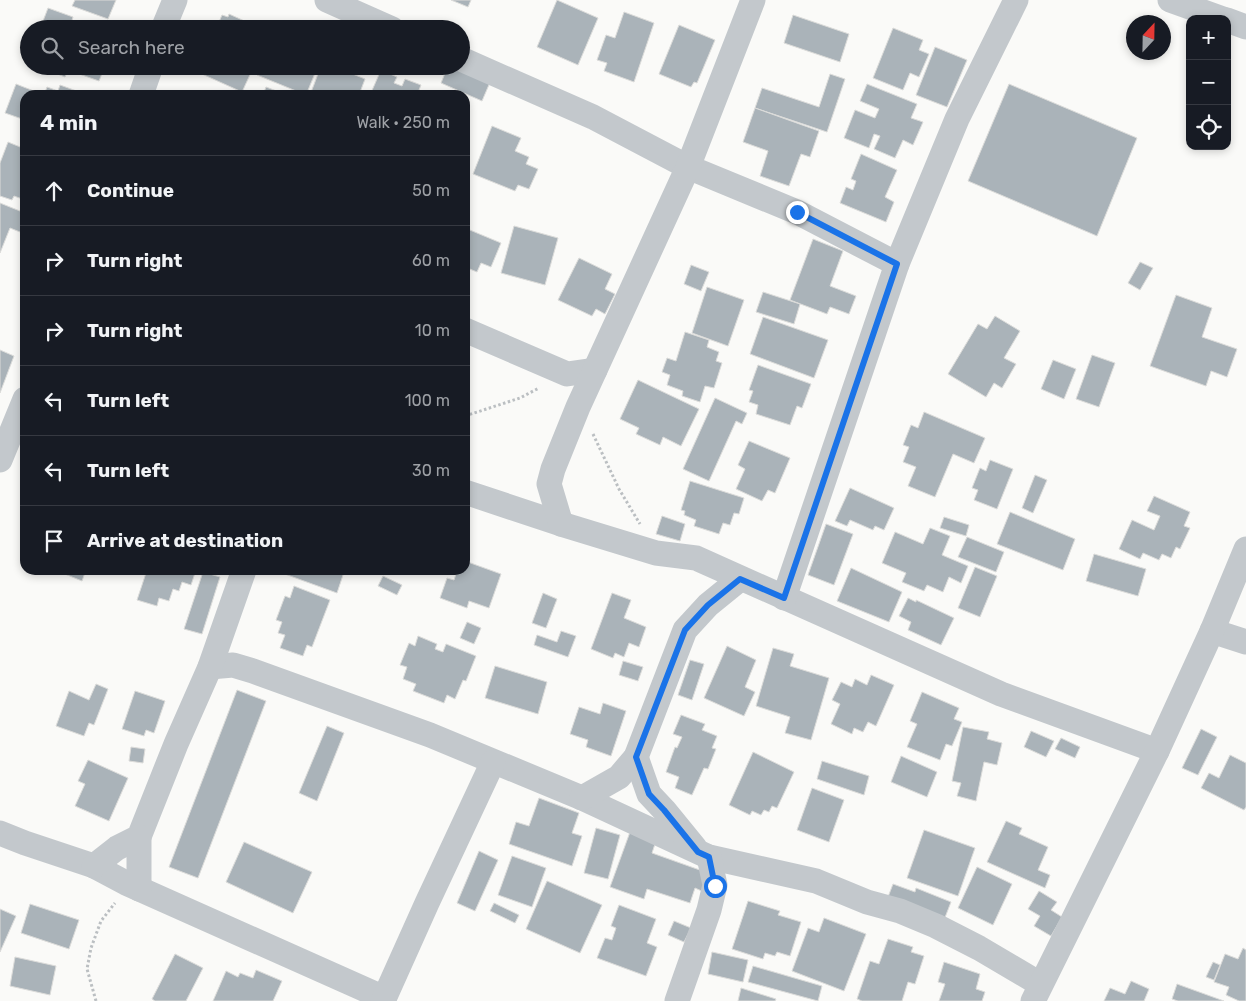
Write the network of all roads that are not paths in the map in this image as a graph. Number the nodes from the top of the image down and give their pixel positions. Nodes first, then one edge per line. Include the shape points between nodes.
1 (175, 0) edge
2 (327, 0) edge
3 (752, 0) edge
4 (1016, 0) edge
5 (1170, 0) edge
6 (1212, 15) edge
7 (167, 20) edge
8 (372, 20) edge
9 (1231, 21) edge
10 (1246, 27) edge
11 (470, 63) edge
12 (148, 75) edge
13 (143, 90) edge
14 (688, 167) junction
15 (897, 264) junction
16 (470, 332) edge
17 (595, 370) junction
18 (20, 411) edge
19 (1, 455) edge
20 (470, 494) edge
21 (561, 524) junction
22 (1246, 549) edge
23 (242, 575) edge
24 (740, 579) junction
25 (784, 598) junction
26 (1212, 631) junction
27 (1246, 642) edge
28 (210, 667) junction
29 (1157, 751) junction
30 (636, 757) junction
31 (493, 762) junction
32 (582, 798) junction
33 (0, 833) edge
34 (139, 837) junction
35 (704, 855) junction
36 (94, 866) junction
37 (133, 886) junction
38 (1037, 993) edge
39 (383, 1000) edge
40 (677, 1001) edge

1 - 7 street
2 - 8 street
3 - 14 street
4 - 15 street via 957,119
5 - 6 street
9 - 10 street
11 - 14 street via 592,117
12 - 13 street
14 - 15 street via 797,212
14 - 17 street
15 - 25 street
16 - 17 street via 567,374
17 - 21 street via 552,469 549,484
18 - 19 street
20 - 21 street
21 - 24 street via 656,553 696,558
22 - 26 street
23 - 28 street
24 - 25 street
24 - 30 street via 708,605 685,630
25 - 29 street via 1001,694
26 - 27 street
26 - 29 street
28 - 31 street via 232,665 253,671 430,735
28 - 34 street
29 - 38 street
30 - 32 street via 619,777
30 - 35 street via 649,794
31 - 32 street
31 - 39 street
32 - 35 street
33 - 36 street
34 - 36 street via 117,848
34 - 37 street
35 - 38 street via 816,881 866,902 900,911 979,948
35 - 40 street via 715,886
36 - 37 street
37 - 39 street

